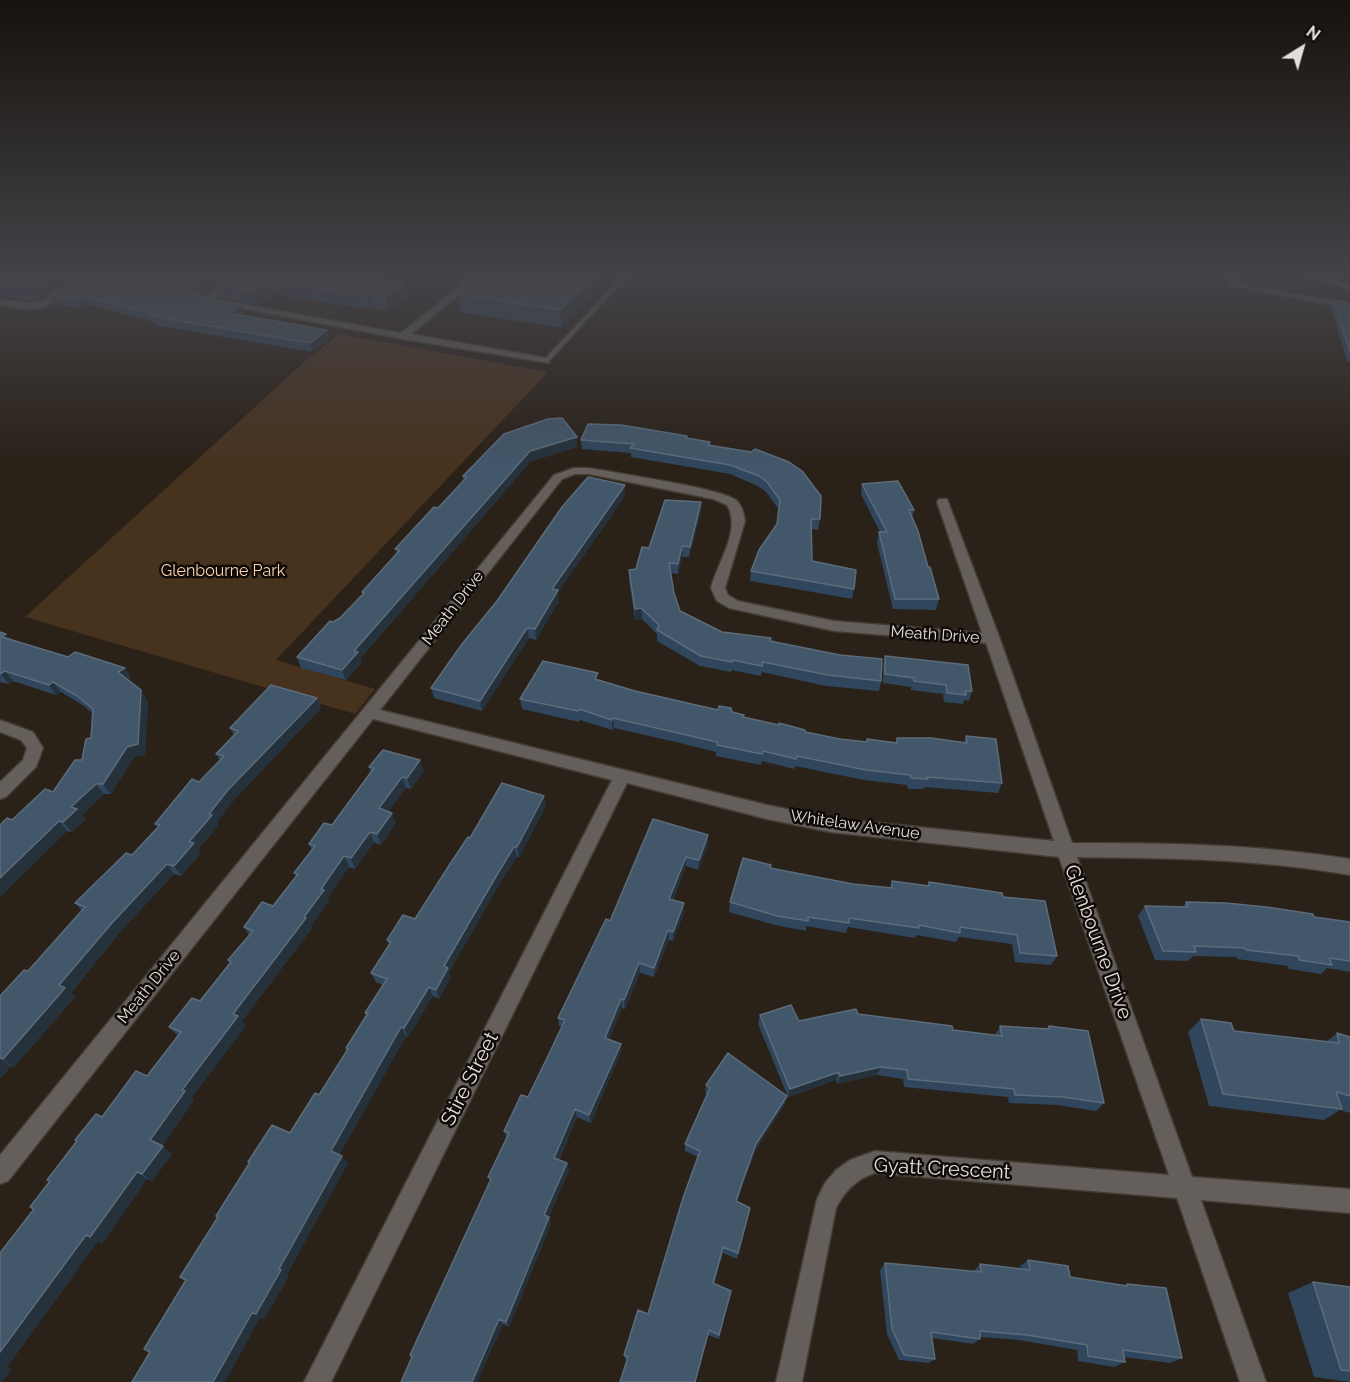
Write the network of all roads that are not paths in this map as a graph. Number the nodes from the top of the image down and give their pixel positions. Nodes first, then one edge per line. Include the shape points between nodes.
1 (417, 338) edge
2 (567, 338) edge
3 (546, 361) joint
4 (943, 502) dead end
5 (993, 639) junction
6 (370, 713) junction
7 (0, 726) edge
8 (622, 776) junction
9 (0, 792) edge
10 (1065, 850) junction
11 (1350, 867) edge
12 (0, 1173) edge
13 (1185, 1188) junction
14 (1350, 1201) edge
15 (317, 1382) edge
16 (789, 1382) edge
17 (1253, 1382) edge

1 - 3 street
2 - 3 lane
4 - 5 street, Glenbourne Drive
5 - 6 street, Meath Drive via 834,626 734,605 722,598 718,588 735,540 739,515 732,503 716,496 574,471 554,480
5 - 10 street, Glenbourne Drive
6 - 8 street, Whitelaw Avenue
6 - 12 street, Meath Drive
7 - 9 street via 27,736 35,748 30,763
8 - 10 street, Whitelaw Avenue via 830,825
8 - 15 street, Stire Street
10 - 11 street, Whitelaw Avenue via 1217,852 1289,857
10 - 13 street, Glenbourne Drive
13 - 14 street, Gyatt Crescent
13 - 16 street, Gyatt Crescent via 875,1162 852,1170 837,1184 825,1208
13 - 17 street, Glenbourne Drive

